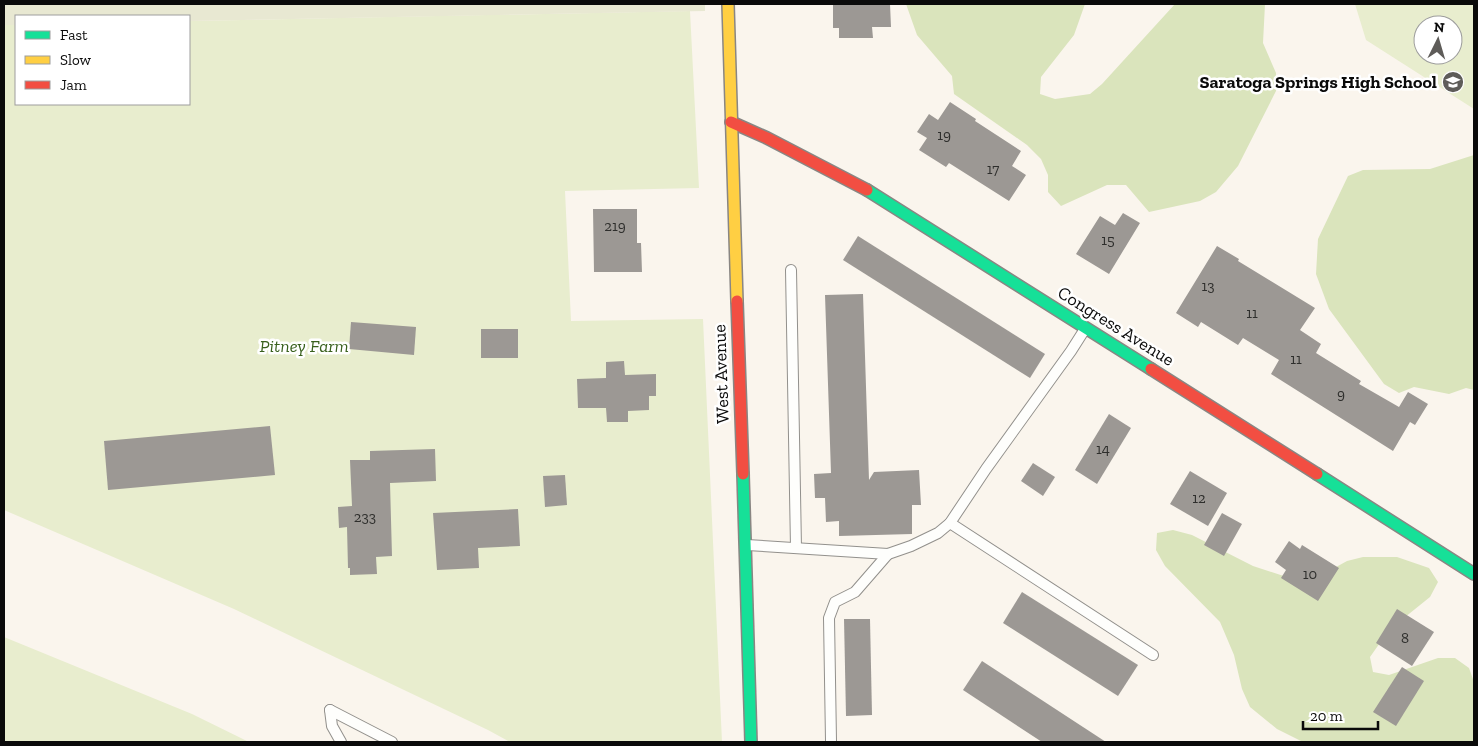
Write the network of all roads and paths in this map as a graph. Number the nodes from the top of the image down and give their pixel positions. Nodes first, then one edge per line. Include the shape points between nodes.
1 (728, 4) edge
2 (732, 122) junction
3 (791, 270) dead end
4 (1086, 327) junction
5 (950, 524) junction
6 (743, 546) junction
7 (796, 548) junction
8 (888, 554) junction
9 (1474, 574) edge
10 (1153, 655) dead end
11 (832, 741) edge
12 (341, 742) edge
13 (392, 742) edge
14 (750, 742) edge

1 - 2 street, West Avenue
2 - 4 street, Congress Avenue via 874,194
2 - 6 street, West Avenue
3 - 7 lane
4 - 5 lane
4 - 9 street, Congress Avenue
5 - 8 lane via 938,533
5 - 10 lane
6 - 7 lane
6 - 14 street, West Avenue
7 - 8 lane
8 - 11 lane via 855,592 835,602 829,618
12 - 13 lane via 332,726 330,710

